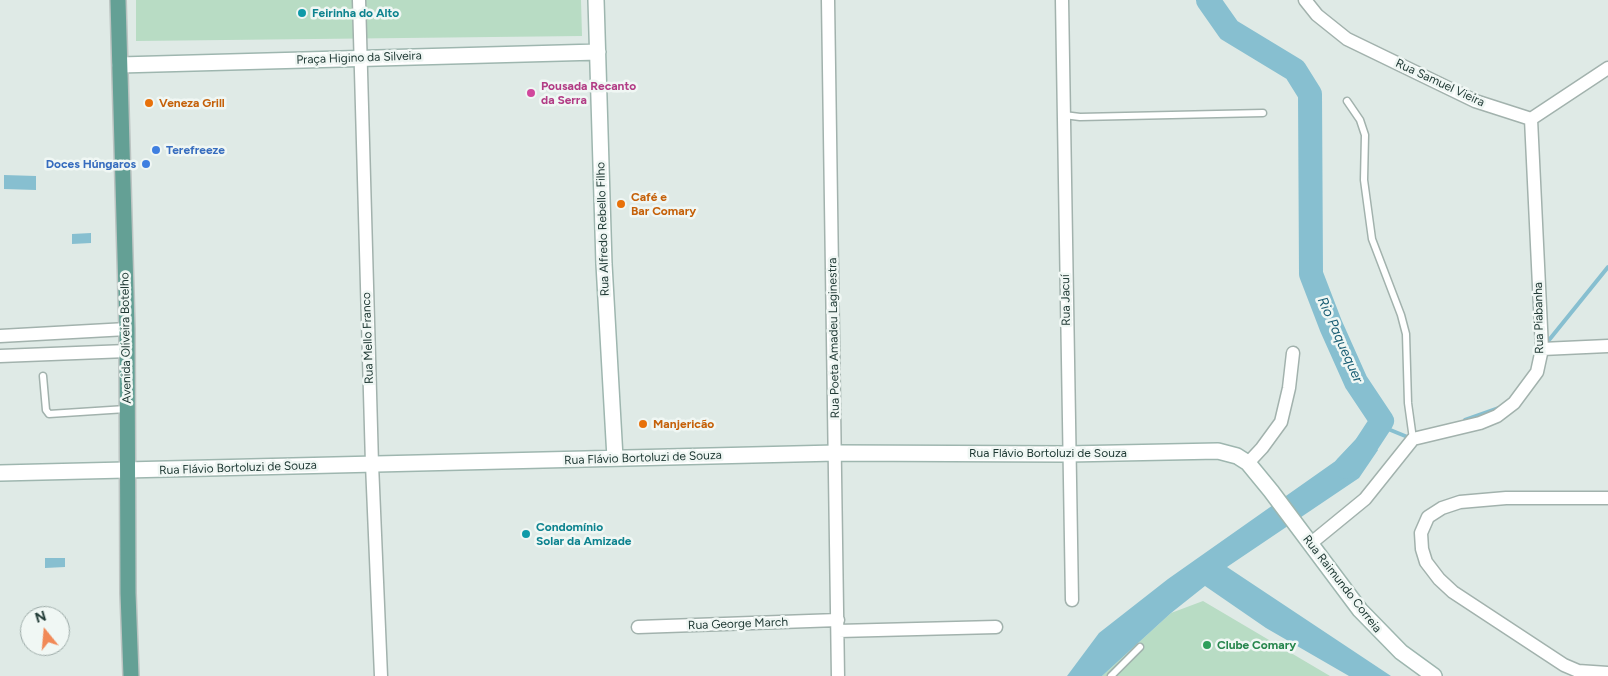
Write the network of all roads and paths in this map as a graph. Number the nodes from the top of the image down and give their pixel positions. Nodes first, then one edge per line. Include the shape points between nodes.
1 (118, 0) edge
2 (359, 0) edge
3 (596, 0) edge
4 (828, 0) edge
5 (1062, 0) edge
6 (1304, 0) edge
7 (598, 52) junction
8 (361, 57) junction
9 (120, 65) junction
10 (1608, 68) edge
11 (1347, 101) dead end
12 (1263, 113) dead end
13 (1064, 115) junction
14 (1531, 119) junction
15 (127, 330) junction
16 (0, 336) edge
17 (1608, 346) edge
18 (1542, 349) junction
19 (127, 351) junction
20 (1293, 353) dead end
21 (0, 356) edge
22 (43, 376) dead end
23 (128, 409) junction
24 (1413, 439) junction
25 (836, 453) junction
26 (1068, 454) junction
27 (615, 458) junction
28 (1248, 463) junction
29 (372, 464) junction
30 (128, 471) junction
31 (0, 473) edge
32 (1271, 491) joint
33 (1608, 498) edge
34 (1310, 544) junction
35 (1072, 600) dead end
36 (838, 625) junction
37 (638, 627) dead end
38 (996, 627) dead end
39 (1140, 647) dead end
40 (1608, 673) edge
41 (131, 676) edge
42 (381, 676) edge
43 (838, 676) edge
44 (1110, 676) edge
45 (1434, 676) edge

1 - 9 main road, Avenida Oliveira Botelho
2 - 8 street, Rua Mello Franco
3 - 7 street, Rua Alfredo Rebello Filho
4 - 25 street, Rua Poeta Amadeu Laginestra
5 - 13 street, Rua Jacuí
6 - 14 street, Rua Samuel Vieira via 1327,25 1347,39 1475,101
7 - 8 street, Praça Higino da Silveira
7 - 27 street, Rua Alfredo Rebello Filho via 604,264
8 - 9 street, Praça Higino da Silveira
8 - 29 street, Rua Mello Franco
9 - 15 main road, Avenida Oliveira Botelho
10 - 14 street
11 - 24 lane via 1360,120 1365,135 1364,180 1372,240 1402,315 1406,334 1408,403
12 - 13 lane
13 - 26 street, Rua Jacuí
14 - 18 street, Rua Piabanha
15 - 16 street
15 - 19 main road, Avenida Oliveira Botelho
17 - 18 street
18 - 24 street, Rua Piabanha via 1537,372 1528,386 1497,416
19 - 21 street
19 - 23 main road, Avenida Oliveira Botelho
20 - 28 street via 1281,422
22 - 23 lane via 49,414
23 - 30 main road, Avenida Oliveira Botelho
24 - 34 street via 1365,498
25 - 26 street, Rua Flávio Bortoluzi de Souza
25 - 27 street, Rua Flávio Bortoluzi de Souza
25 - 36 street, Rua Poeta Amadeu Laginestra
26 - 28 street, Rua Flávio Bortoluzi de Souza via 1218,451
26 - 35 street, Rua Jacuí
27 - 29 street, Rua Flávio Bortoluzi de Souza
28 - 32 street, Rua Flávio Bortoluzi de Souza
29 - 30 street, Rua Flávio Bortoluzi de Souza
29 - 42 street, Rua Mello Franco
30 - 31 street, Rua Flávio Bortoluzi de Souza
30 - 41 main road, Avenida Oliveira Botelho
32 - 34 street, Rua Raimundo Correia
33 - 40 street via 1506,498 1460,502 1428,517 1421,533 1426,562 1453,592 1564,665 1578,671
34 - 45 street, Rua Raimundo Correia via 1380,632
36 - 37 street, Rua George March
36 - 38 street, Rua George March
36 - 43 street, Rua Poeta Amadeu Laginestra
39 - 44 lane

